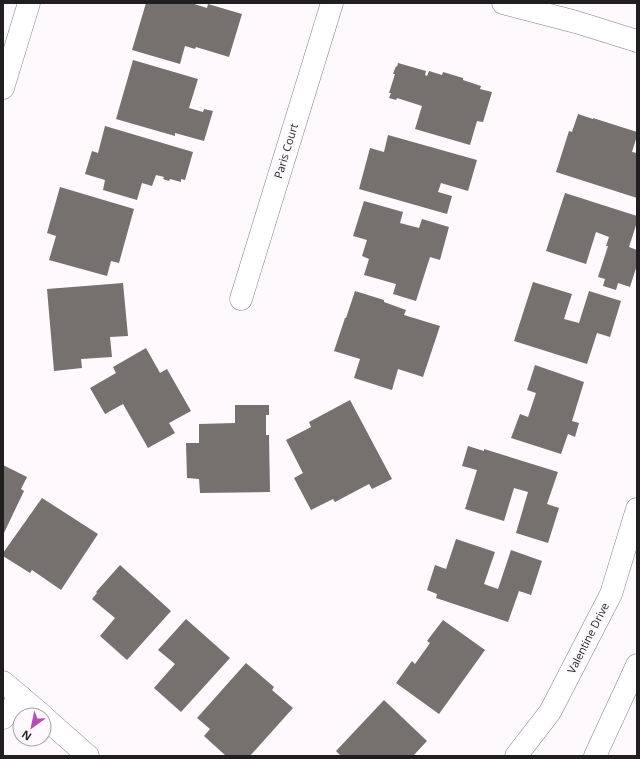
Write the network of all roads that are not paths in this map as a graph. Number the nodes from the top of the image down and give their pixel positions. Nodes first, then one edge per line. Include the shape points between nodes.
1 (29, 3) edge
2 (332, 3) edge
3 (502, 3) edge
4 (637, 41) edge
5 (3, 88) edge
6 (241, 299) dead end
7 (637, 509) edge
8 (637, 664) edge
9 (3, 682) edge
10 (21, 697) junction
11 (33, 707) edge
12 (3, 718) edge
13 (52, 724) edge
14 (88, 756) edge
15 (516, 756) edge
16 (595, 756) edge

1 - 5 street
2 - 6 street, Paris Court
3 - 4 street
7 - 15 street, Valentine Drive via 611,594 550,712
8 - 16 street
9 - 10 street
10 - 11 street
10 - 12 street
13 - 14 street

